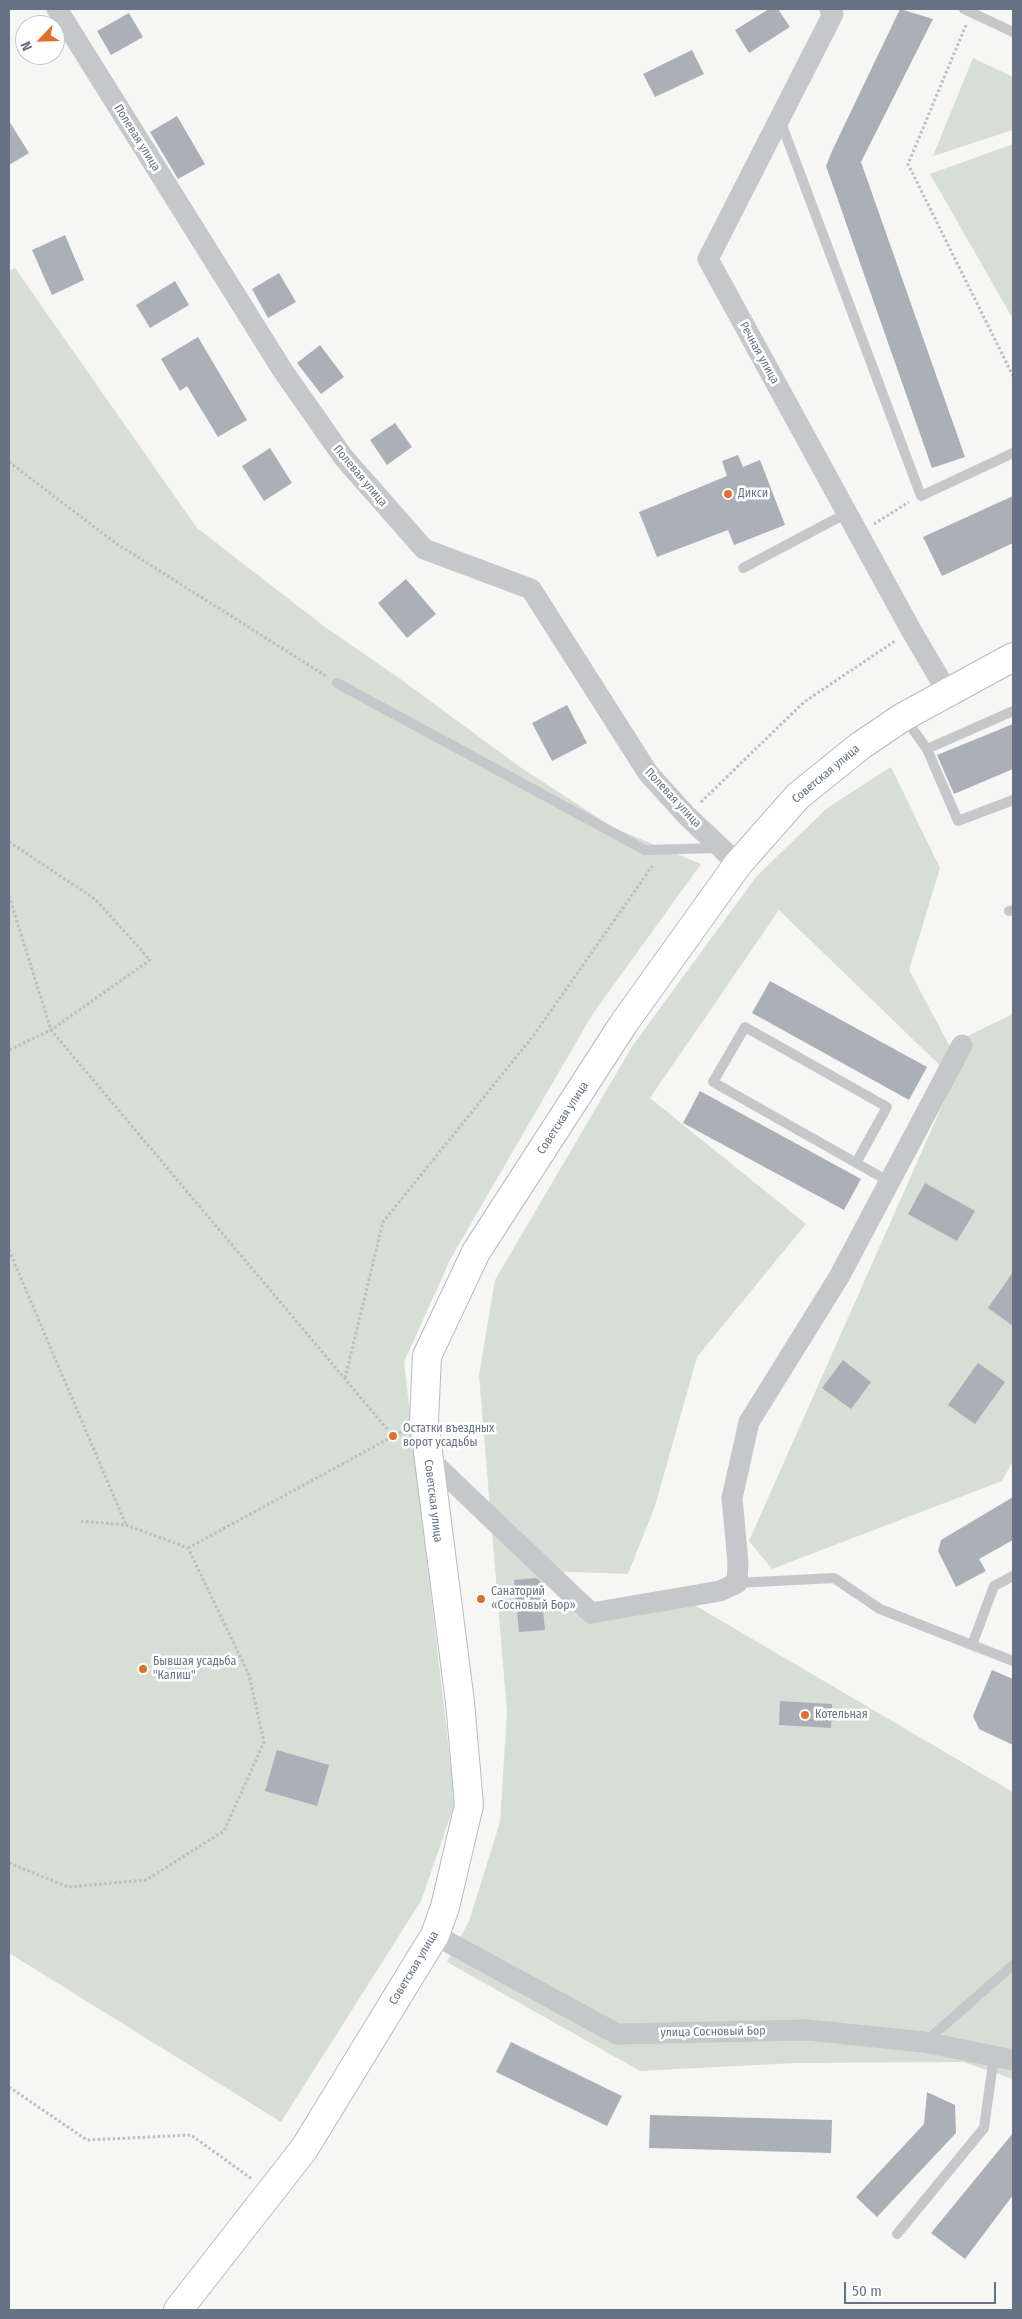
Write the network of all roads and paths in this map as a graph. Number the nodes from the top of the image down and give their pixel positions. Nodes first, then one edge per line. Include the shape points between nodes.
1 (57, 9) edge
2 (834, 10) edge
3 (968, 10) edge
4 (1013, 32) edge
5 (780, 119) junction
6 (1013, 376) edge
7 (1013, 453) edge
8 (9, 462) edge
9 (921, 496) junction
10 (847, 513) junction
11 (858, 534) junction
12 (743, 568) dead end
13 (911, 630) junction
14 (1013, 657) edge
15 (337, 683) joint
16 (948, 693) junction
17 (1013, 710) edge
18 (903, 717) junction
19 (927, 749) junction
20 (1013, 800) edge
21 (687, 816) junction
22 (9, 842) edge
23 (730, 856) junction
24 (653, 864) dead end
25 (9, 896) edge
26 (51, 1030) junction
27 (962, 1045) dead end
28 (9, 1050) edge
29 (856, 1163) junction
30 (890, 1182) junction
31 (9, 1250) edge
32 (344, 1378) junction
33 (424, 1421) junction
34 (393, 1436) junction
35 (427, 1457) junction
36 (79, 1521) dead end
37 (126, 1525) junction
38 (188, 1548) junction
39 (1013, 1576) edge
40 (737, 1583) junction
41 (972, 1645) junction
42 (1013, 1661) edge
43 (9, 1863) edge
44 (435, 1935) junction
45 (1013, 1965) edge
46 (924, 2042) junction
47 (1004, 2058) edge
48 (9, 2087) edge
49 (270, 2192) junction
50 (897, 2234) dead end
51 (178, 2310) edge

1 - 21 street, Полевая улица via 283,371 344,458 424,549 531,589 648,773
2 - 5 street, Речная улица
3 - 4 lane
3 - 6 path via 908,164
5 - 9 lane
5 - 10 street, Речная улица via 708,259
7 - 9 lane
8 - 15 path via 117,544
9 - 11 path
10 - 11 street, Речная улица
10 - 12 lane
11 - 13 street, Речная улица
13 - 16 street, Речная улица
13 - 21 path via 804,702
14 - 16 main road, Советская улица
15 - 23 lane via 645,850
16 - 18 main road, Советская улица
17 - 19 lane
18 - 19 lane
18 - 23 main road, Советская улица via 860,746
19 - 20 lane via 958,821
21 - 23 street, Полевая улица
22 - 26 path via 95,899 150,960
23 - 33 main road, Советская улица via 476,1252 427,1356
24 - 32 path via 534,1035 383,1222
25 - 26 path
26 - 28 path
26 - 32 path
27 - 30 street
29 - 29 lane via 887,1107 745,1027 713,1082
29 - 30 lane
30 - 40 street via 839,1276 749,1422 732,1498
31 - 37 path
32 - 34 path
33 - 34 path
33 - 35 main road, Советская улица
34 - 38 path
35 - 40 street via 591,1613 720,1591
35 - 44 main road, Советская улица via 460,1702 468,1805 445,1907
36 - 37 path
37 - 38 path
38 - 43 path via 249,1675 264,1742 224,1831 146,1880 68,1888
39 - 41 lane via 994,1586
40 - 41 lane via 834,1578 880,1609
41 - 42 lane
44 - 46 street, улица Сосновый Бор via 617,2034 808,2030
44 - 49 main road, Советская улица via 304,2149
45 - 46 lane
46 - 47 street, улица Сосновый Бор
47 - 50 lane via 984,2128
48 - 49 path via 87,2140 191,2135
49 - 51 main road, Советская улица

